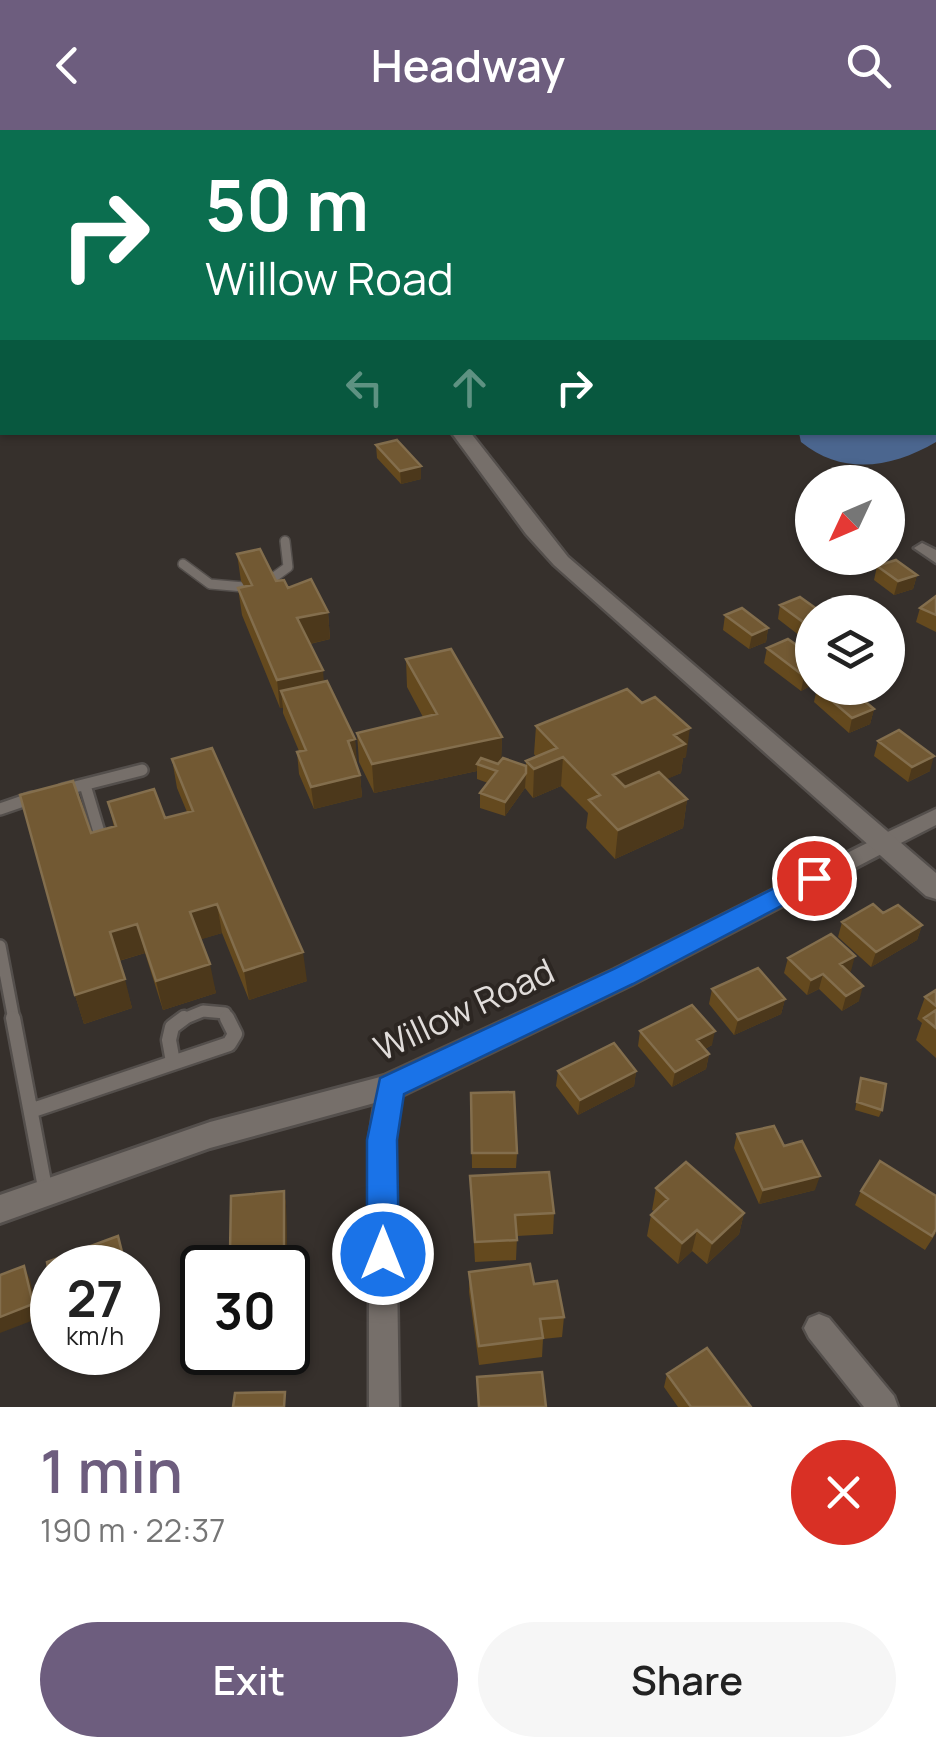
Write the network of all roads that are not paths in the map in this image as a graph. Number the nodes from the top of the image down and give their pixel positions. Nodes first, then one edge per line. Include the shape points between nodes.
1 (462, 435) edge
2 (285, 541) dead end
3 (183, 564) dead end
4 (266, 582) edge
5 (244, 587) edge
6 (142, 770) dead end
7 (85, 785) junction
8 (0, 809) edge
9 (936, 816) edge
10 (99, 832) edge
11 (883, 843) junction
12 (936, 888) edge
13 (0, 946) edge
14 (173, 1062) junction
15 (390, 1087) junction
16 (33, 1110) junction
17 (46, 1194) junction
18 (0, 1209) edge
19 (820, 1328) dead end
20 (384, 1407) edge
21 (883, 1407) edge

1 - 11 main road via 561,561
2 - 4 lane via 288,567
3 - 5 lane via 198,581 224,590
6 - 7 lane
7 - 8 lane
7 - 10 lane
9 - 11 street, Willow Road
11 - 12 main road
11 - 15 street, Willow Road
13 - 16 lane
14 - 14 lane via 229,1044 235,1034 225,1012 193,1012 172,1027
14 - 16 lane
15 - 17 street, Willow Road via 210,1135
15 - 20 street via 382,1140
16 - 17 lane
17 - 18 street, Willow Road
19 - 21 street

